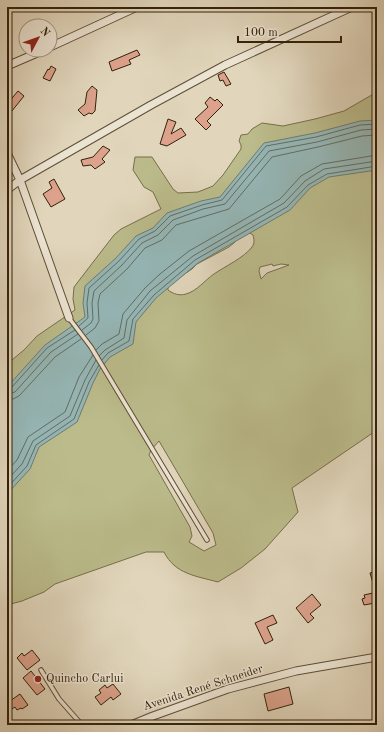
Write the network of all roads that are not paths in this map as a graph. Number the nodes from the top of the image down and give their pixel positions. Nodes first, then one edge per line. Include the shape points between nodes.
1 (118, 7) edge
2 (137, 7) edge
3 (352, 7) edge
4 (121, 15) junction
5 (58, 43) edge
6 (26, 58) edge
7 (7, 66) edge
8 (7, 153) edge
9 (20, 180) junction
10 (7, 190) edge
11 (69, 318) joint
12 (207, 540) dead end
13 (377, 656) edge
14 (41, 670) dead end
15 (82, 725) edge
16 (131, 725) edge

1 - 4 street
2 - 4 street
3 - 9 street via 225,65
4 - 5 street
6 - 7 street
8 - 9 street
9 - 10 street
9 - 11 street
11 - 12 lane via 93,350
13 - 16 street, Avenida René Schneider via 296,671 228,689
14 - 15 lane via 59,699

